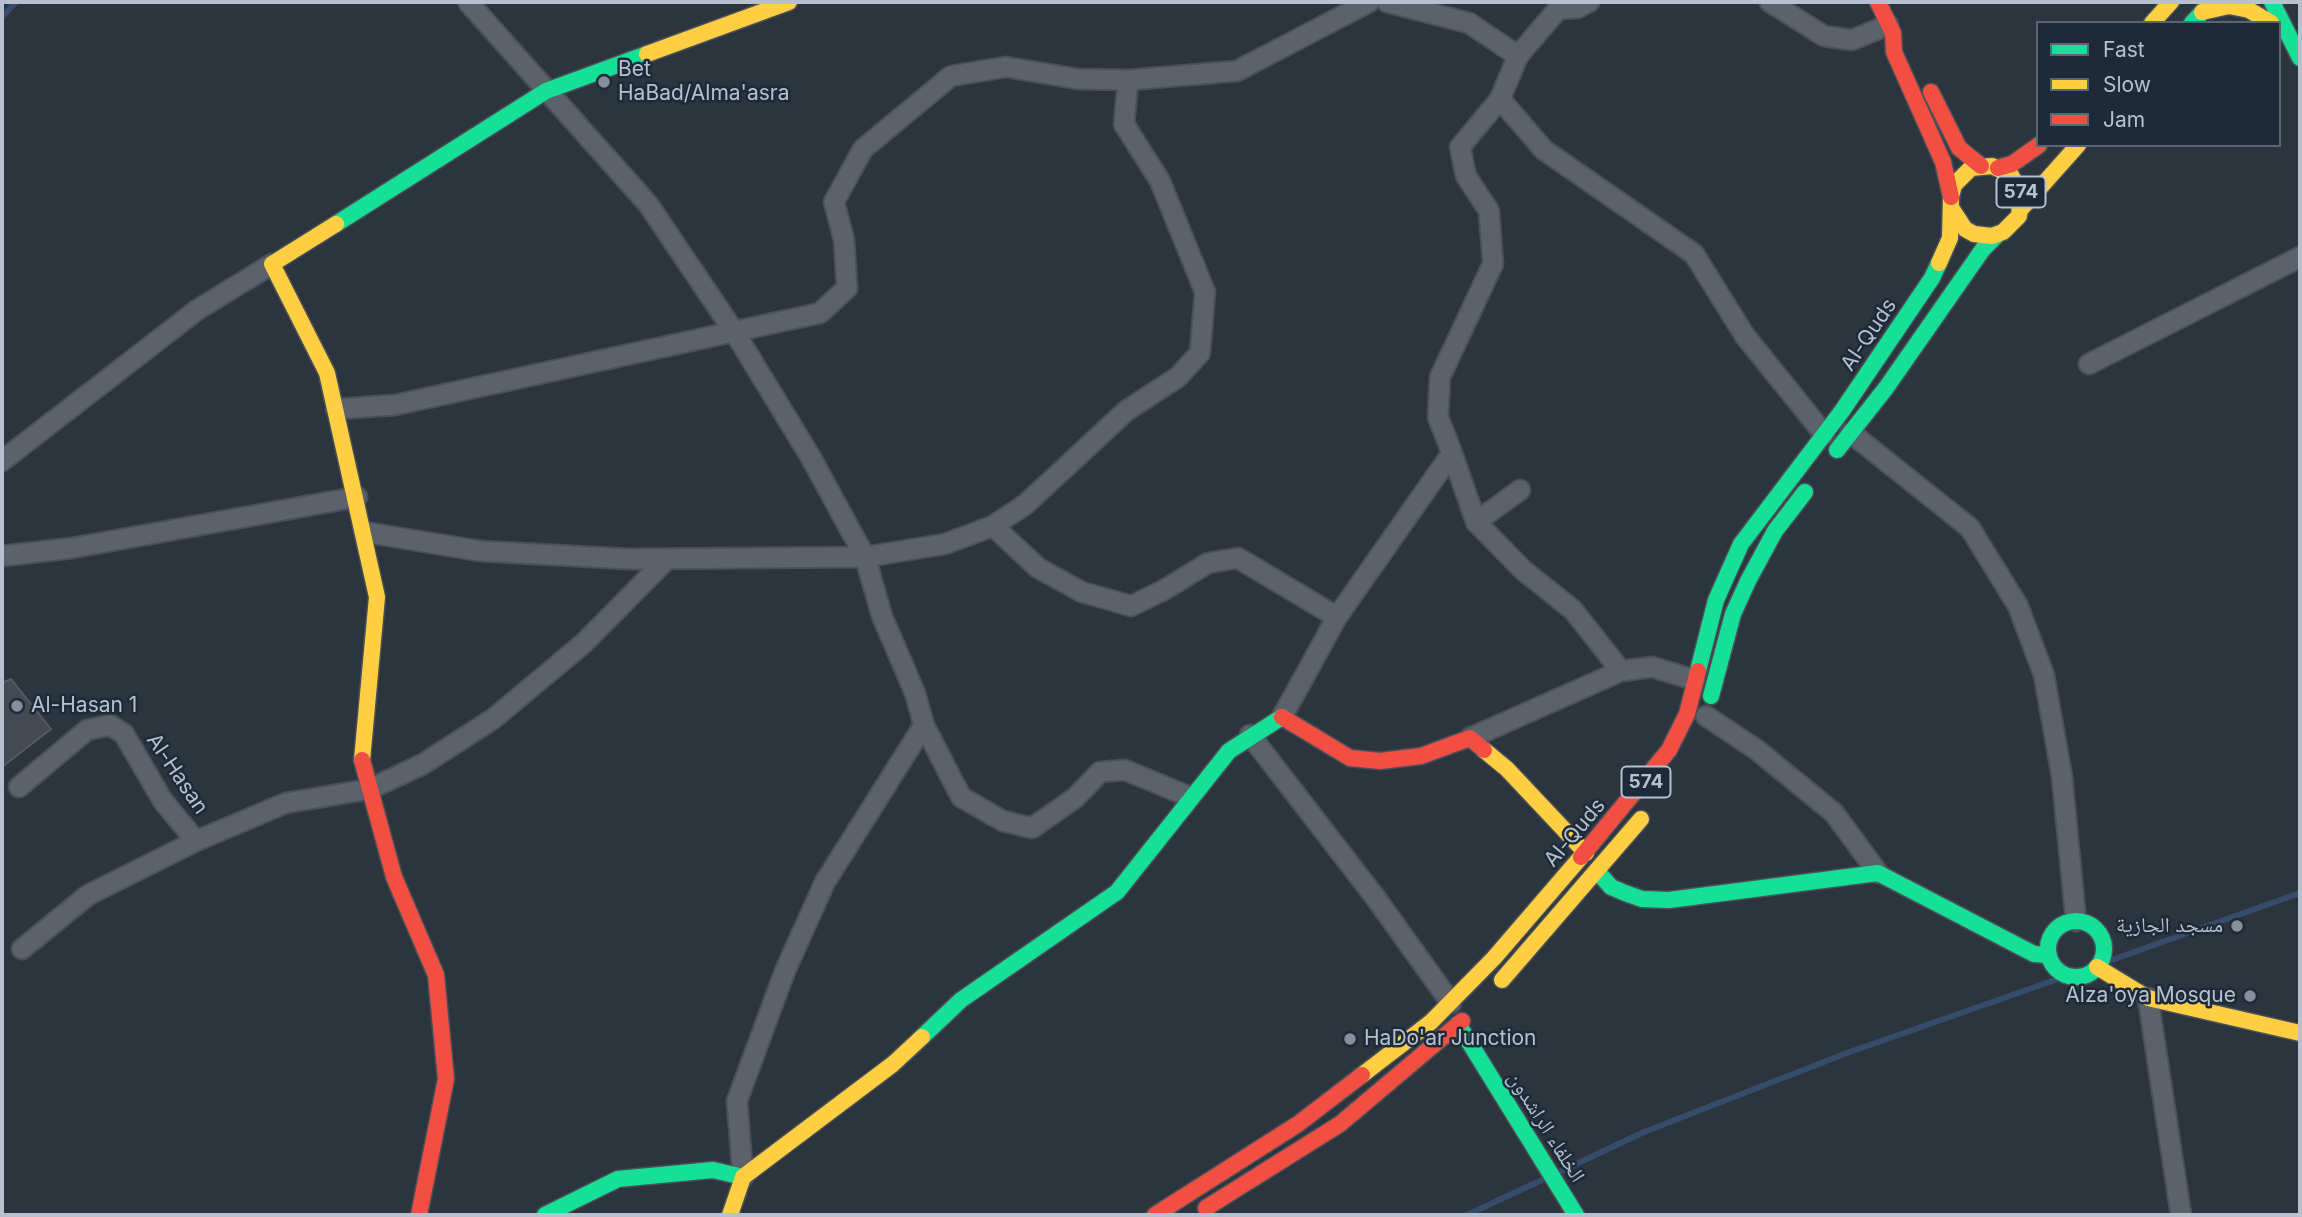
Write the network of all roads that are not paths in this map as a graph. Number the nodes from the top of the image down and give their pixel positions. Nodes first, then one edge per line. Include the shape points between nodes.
1 (1369, 2) edge
2 (1387, 2) edge
3 (1589, 2) edge
4 (1770, 2) edge
5 (1878, 2) edge
6 (2171, 2) edge
7 (2272, 2) edge
8 (782, 3) edge
9 (475, 4) edge
10 (1558, 5) edge
11 (2202, 12) edge
12 (2154, 21) edge
13 (2268, 21) edge
14 (1891, 29) junction
15 (2292, 44) edge
16 (1518, 55) junction
17 (1128, 80) junction
18 (546, 91) junction
19 (1500, 99) junction
20 (2036, 147) edge
21 (2076, 147) edge
22 (1981, 166) junction
23 (1998, 168) junction
24 (1951, 203) junction
25 (2021, 209) junction
26 (1998, 234) junction
27 (2300, 257) edge
28 (272, 264) junction
29 (735, 333) junction
30 (2089, 364) dead end
31 (336, 408) junction
32 (1851, 433) junction
33 (1824, 434) junction
34 (1452, 453) junction
35 (2, 461) edge
36 (1828, 462) dead end
37 (1813, 482) dead end
38 (1520, 489) dead end
39 (357, 497) junction
40 (1476, 522) junction
41 (993, 526) junction
42 (365, 531) junction
43 (2, 556) edge
44 (865, 557) junction
45 (667, 559) junction
46 (1338, 617) junction
47 (1621, 671) junction
48 (1695, 680) junction
49 (1282, 717) junction
50 (923, 725) junction
51 (1703, 725) joint
52 (1250, 735) junction
53 (1470, 738) junction
54 (19, 787) dead end
55 (370, 789) junction
56 (1191, 797) junction
57 (1650, 809) dead end
58 (196, 841) junction
59 (1586, 853) junction
60 (1598, 872) junction
61 (1878, 873) junction
62 (2076, 921) junction
63 (22, 949) dead end
64 (2049, 955) junction
65 (2097, 967) junction
66 (1493, 989) dead end
67 (2148, 998) junction
68 (1449, 1005) junction
69 (1475, 1007) dead end
70 (1458, 1024) junction
71 (2300, 1033) edge
72 (743, 1177) junction
73 (419, 1215) edge
74 (545, 1215) edge
75 (730, 1215) edge
76 (1155, 1215) edge
77 (1194, 1215) edge
78 (1576, 1215) edge
79 (2181, 1215) edge

1 - 17 street via 1237,71
2 - 16 street via 1469,23
3 - 10 street via 1577,8
4 - 14 street via 1824,36 1852,40
5 - 14 main road
6 - 12 main road
7 - 15 main road
8 - 18 main road
9 - 18 street
10 - 16 street
11 - 13 main road via 2229,6 2249,10
14 - 22 main road via 1907,45 1959,148
14 - 24 main road via 1894,52 1942,162
16 - 19 street
17 - 29 street via 1078,79 1006,67 951,76 863,149 834,202 845,240 847,288 820,313
17 - 41 street via 1124,124 1160,181 1205,292 1200,353 1178,377 1126,411 1026,505
18 - 28 main road
18 - 29 street via 648,204
19 - 33 street via 1544,149 1694,254 1745,336
19 - 34 street via 1460,147 1466,176 1489,211 1493,264 1440,377 1438,417
20 - 23 main road, 574
21 - 25 main road, 574
22 - 23 main road, 574
22 - 24 main road, 574 via 1961,176
23 - 25 main road, 574 via 2018,184
24 - 26 main road, 574 via 1957,221 1973,234
24 - 33 main road, Al-Quds / 574 via 1950,238 1932,278
25 - 26 main road, 574 via 2012,225
26 - 32 main road, Al-Quds / 574
27 - 30 street
28 - 31 main road via 327,373
28 - 35 street via 197,310
29 - 31 street via 395,405
29 - 44 street
31 - 39 main road
32 - 36 main road, Al-Quds / 574
32 - 62 street via 1970,528 2018,606 2044,675 2062,777
33 - 48 main road, Al-Quds / 574 via 1736,553 1716,600
34 - 40 street
34 - 46 street
37 - 51 main road via 1775,531 1748,580 1733,614
38 - 40 street
39 - 42 main road
39 - 43 street via 72,548
40 - 47 street via 1522,570 1573,610
41 - 44 street via 945,544
41 - 46 street via 1038,568 1082,592 1131,606 1208,563 1238,558
42 - 45 street via 481,551
42 - 55 main road via 377,597 362,764
44 - 45 street
44 - 50 street
45 - 55 street via 584,643 493,719 423,764
46 - 49 street
47 - 48 street via 1651,667
47 - 53 street
48 - 59 main road, Al-Quds / 574 via 1687,715 1669,750
49 - 52 main road
49 - 53 main road via 1350,758 1403,761
50 - 56 street via 961,797 1003,821 1032,828 1075,798 1100,772 1125,770
50 - 72 street via 825,882 785,971 737,1101
51 - 61 street via 1757,750 1834,813
52 - 56 main road via 1229,751
52 - 68 street via 1374,897
53 - 59 main road via 1507,768
54 - 58 street, Al-Hasan via 87,730 110,725 124,734 163,801
55 - 58 street via 286,803
55 - 73 main road via 394,877 436,975 446,1079
56 - 72 main road via 1117,892 961,1000 894,1064
57 - 60 main road, Al-Quds / 574
58 - 63 street via 88,895
59 - 60 main road via 1596,858
59 - 68 main road, Al-Quds / 574
60 - 61 main road via 1611,887 1642,899 1669,900
60 - 66 main road, Al-Quds / 574
61 - 64 main road via 2035,954
62 - 64 main road via 2052,933
62 - 65 main road via 2085,922 2099,934 2103,951
64 - 65 main road via 2055,968 2071,976
65 - 67 main road
67 - 71 main road
67 - 79 street
68 - 70 main road, الخلفاء الراشدون via 1446,1018
68 - 76 main road, Al-Quds / 574 via 1337,1096
69 - 70 main road
70 - 77 main road via 1340,1124
70 - 78 main road, الخلفاء الراشدون
72 - 74 main road via 713,1170 618,1179
72 - 75 main road

